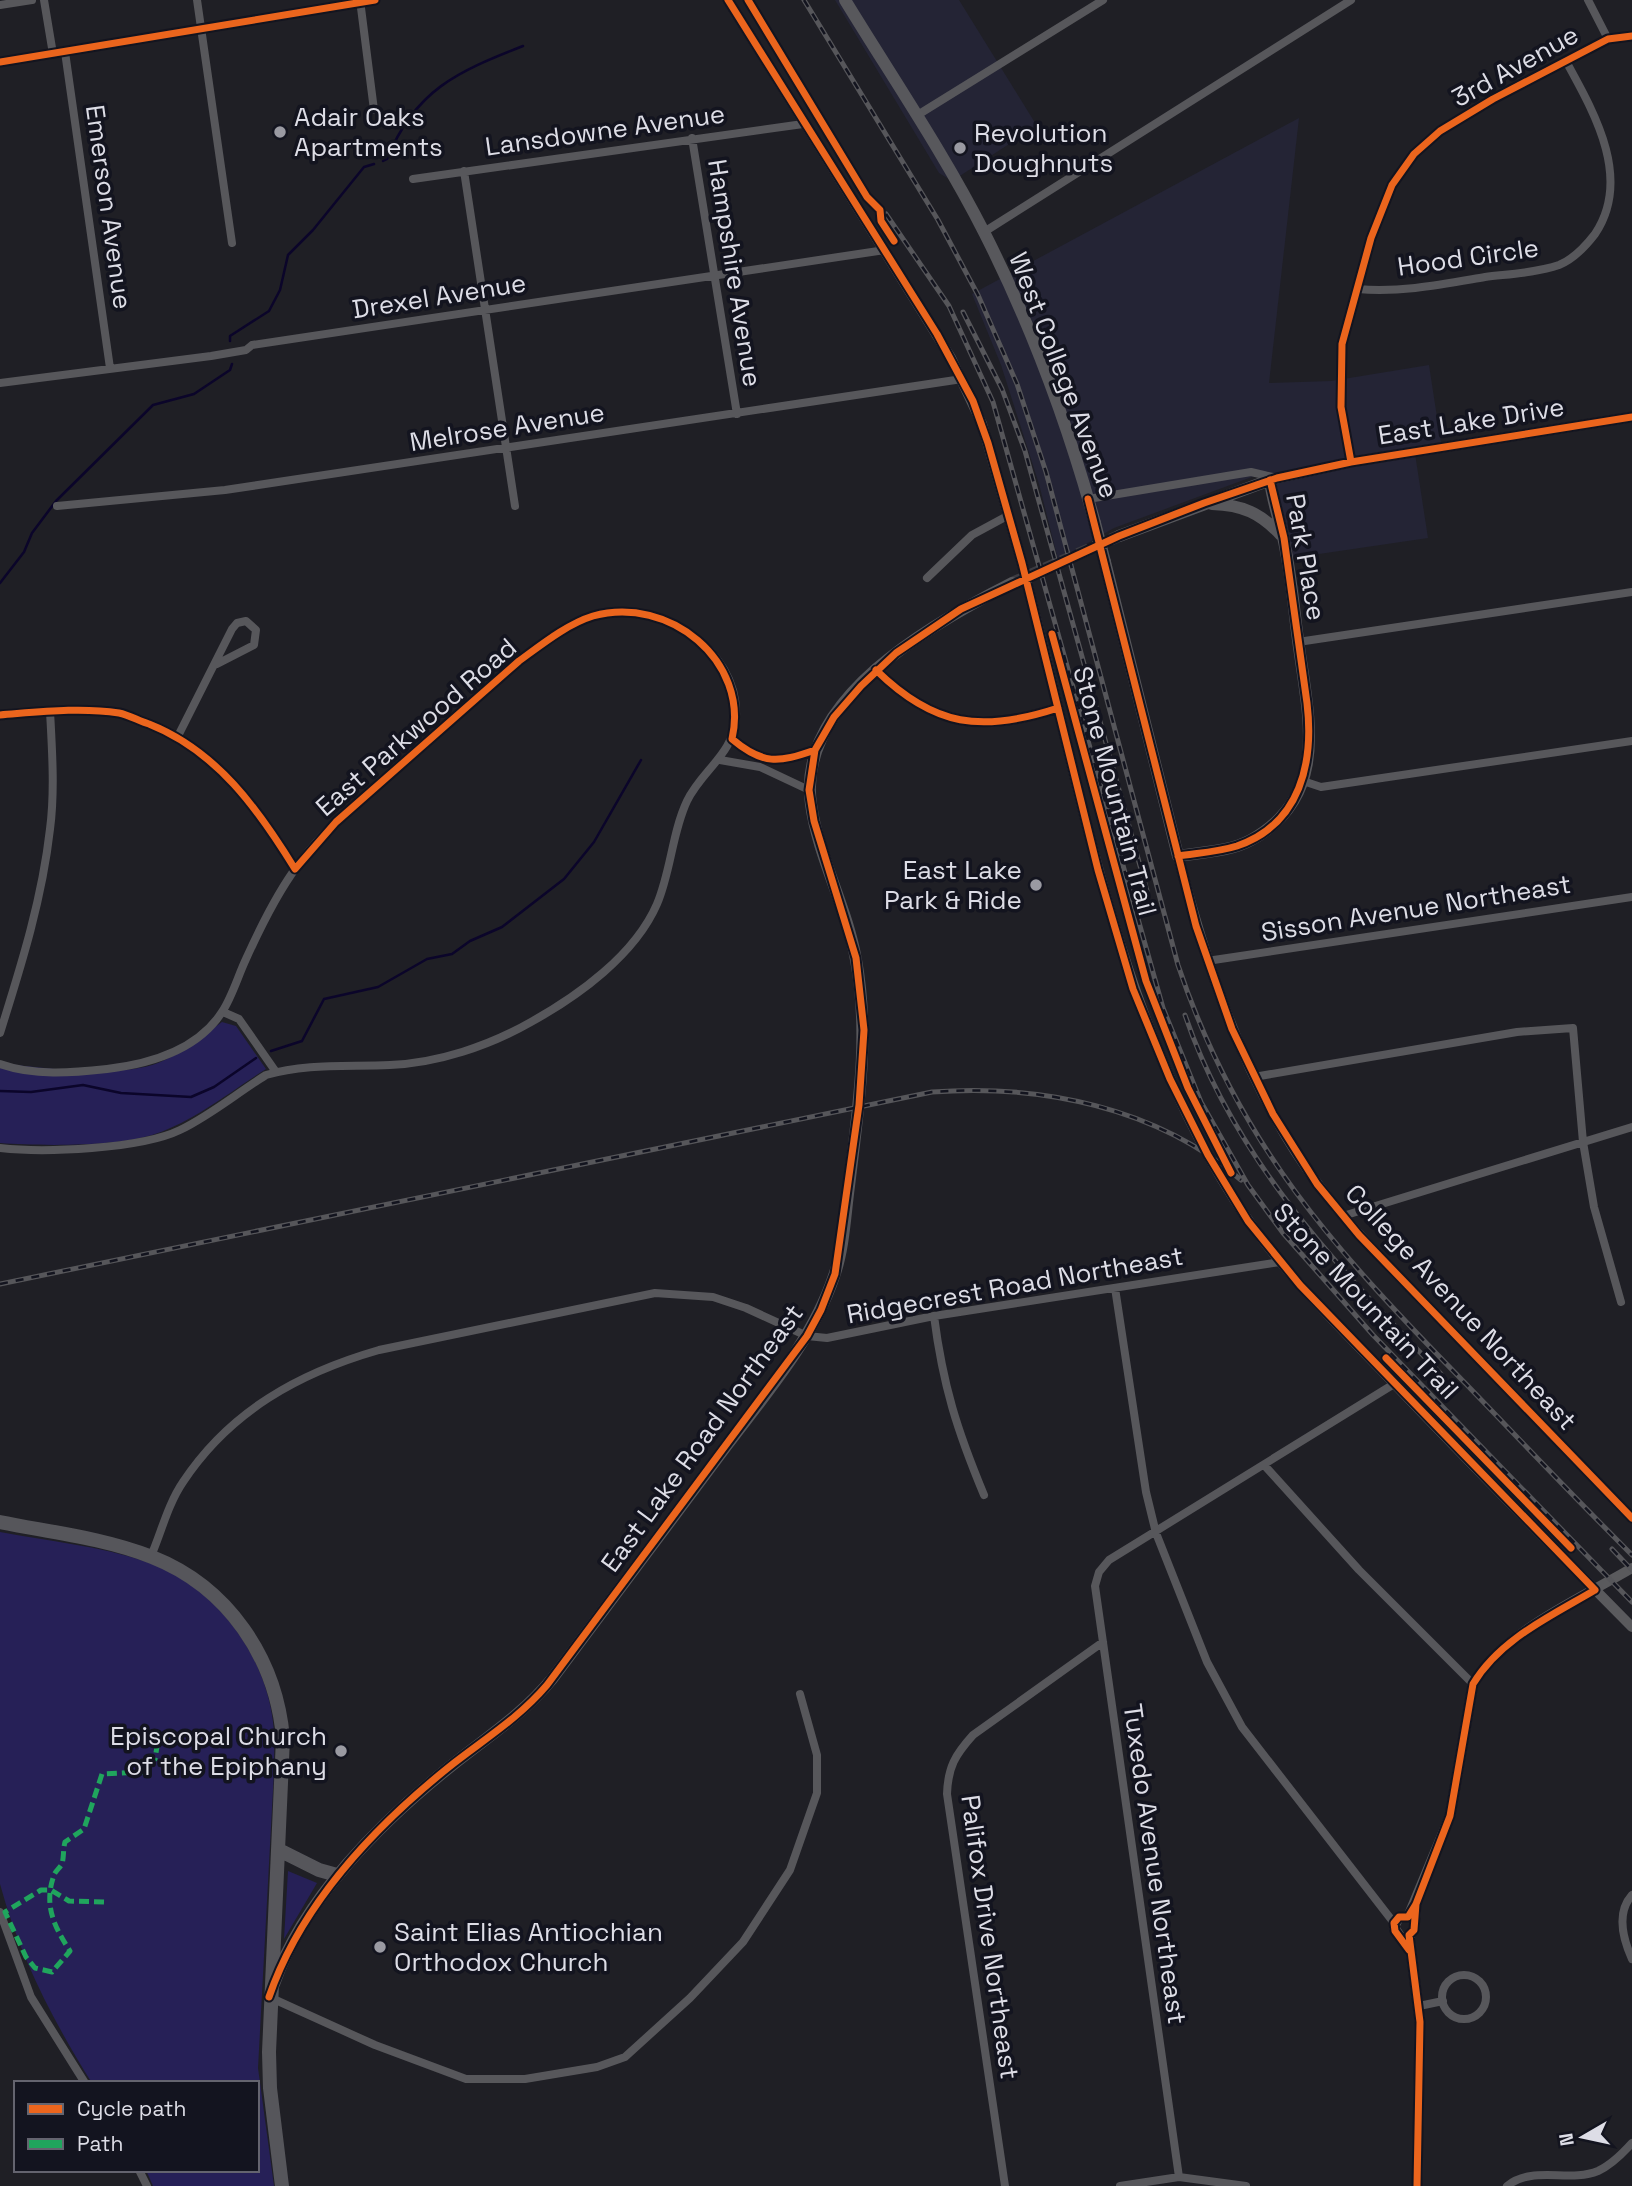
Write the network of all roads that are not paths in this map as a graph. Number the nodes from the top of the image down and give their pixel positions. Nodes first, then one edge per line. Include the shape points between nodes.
1 (32, 0) edge
2 (44, 0) edge
3 (197, 0) edge
4 (375, 0) edge
5 (728, 0) edge
6 (845, 0) edge
7 (1103, 0) edge
8 (1351, 0) edge
9 (1588, 0) edge
10 (361, 2) edge
11 (0, 5) edge
12 (203, 29) junction
13 (1632, 36) edge
14 (1608, 39) junction
15 (65, 52) junction
16 (53, 54) junction
17 (0, 62) edge
18 (1567, 63) junction
19 (374, 110) dead end
20 (916, 116) junction
21 (803, 124) junction
22 (692, 138) junction
23 (464, 171) junction
24 (413, 179) dead end
25 (984, 232) junction
26 (232, 243) dead end
27 (885, 250) junction
28 (714, 275) junction
29 (1358, 289) junction
30 (486, 310) junction
31 (110, 368) junction
32 (962, 379) junction
33 (0, 383) edge
34 (737, 414) junction
35 (1632, 417) edge
36 (506, 449) junction
37 (1350, 462) junction
38 (1273, 479) junction
39 (1088, 499) junction
40 (1204, 503) junction
41 (57, 506) dead end
42 (515, 506) dead end
43 (1009, 515) junction
44 (1119, 536) tunnel mouth
45 (1284, 538) junction
46 (927, 578) dead end
47 (1012, 583) tunnel mouth
48 (1632, 592) edge
49 (1298, 642) junction
50 (217, 664) junction
51 (876, 670) junction
52 (1135, 675) joint
53 (1058, 708) junction
54 (50, 711) junction
55 (0, 715) edge
56 (178, 736) junction
57 (732, 739) junction
58 (1632, 741) edge
59 (815, 750) junction
60 (720, 760) junction
61 (1303, 781) junction
62 (809, 790) junction
63 (1178, 856) junction
64 (295, 869) junction
65 (1632, 897) edge
66 (1207, 961) junction
67 (223, 1012) junction
68 (0, 1033) edge
69 (0, 1065) edge
70 (276, 1072) junction
71 (1254, 1077) junction
72 (1632, 1127) edge
73 (1583, 1142) junction
74 (0, 1148) edge
75 (1343, 1216) junction
76 (1280, 1262) junction
77 (1115, 1288) junction
78 (1621, 1302) dead end
79 (934, 1316) junction
80 (807, 1336) junction
81 (1394, 1384) junction
82 (1265, 1466) junction
83 (984, 1495) dead end
84 (1632, 1518) edge
85 (0, 1522) edge
86 (1156, 1533) junction
87 (150, 1556) junction
88 (1632, 1568) edge
89 (1595, 1590) junction
90 (1632, 1628) edge
91 (1102, 1643) junction
92 (1473, 1684) junction
93 (800, 1694) dead end
94 (279, 1850) junction
95 (337, 1875) junction
96 (1632, 1895) edge
97 (0, 1912) edge
98 (1411, 1920) junction
99 (1394, 1923) junction
100 (1405, 1936) junction
101 (1632, 1959) edge
102 (269, 1997) junction
103 (1443, 2001) junction
104 (1419, 2006) junction
105 (84, 2081) edge
106 (1632, 2143) edge
107 (1179, 2177) junction
108 (282, 2186) edge
109 (1005, 2186) edge
110 (1120, 2186) edge
111 (1246, 2186) edge
112 (1418, 2186) edge
113 (1507, 2186) edge

1 - 11 street
2 - 16 street
3 - 12 street
4 - 10 street
5 - 21 main road
6 - 20 main road, West College Avenue
7 - 20 street
8 - 25 street
9 - 14 street
10 - 12 street
10 - 19 street
12 - 15 street
12 - 26 street
13 - 14 street, 3rd Avenue
14 - 18 street, 3rd Avenue
15 - 16 street
15 - 31 street, Emerson Avenue
16 - 17 street
18 - 29 street, 3rd Avenue via 1440,131 1414,154 1387,197 1370,238
18 - 29 street, Hood Circle via 1600,122 1615,181 1600,228 1583,250 1559,265 1531,271 1444,284
20 - 25 main road, West College Avenue
21 - 22 street, Lansdowne Avenue
21 - 27 main road
22 - 23 street, Lansdowne Avenue
22 - 28 street, Hampshire Avenue
23 - 24 street, Lansdowne Avenue
23 - 30 street
25 - 39 main road, West College Avenue via 1018,304
27 - 28 street, Drexel Avenue
27 - 32 main road
28 - 30 street, Drexel Avenue
28 - 34 street, Hampshire Avenue
29 - 37 street, 3rd Avenue via 1342,344 1339,375
30 - 31 street, Drexel Avenue via 252,345 211,356
30 - 36 street
31 - 33 street, Drexel Avenue
32 - 34 street, Melrose Avenue
32 - 43 main road via 985,434
34 - 36 street, Melrose Avenue
35 - 37 main road, East Lake Drive
36 - 41 street, Melrose Avenue via 225,490
36 - 42 street
37 - 38 main road, East Lake Drive
38 - 39 street via 1251,472
38 - 40 main road, East Lake Drive
38 - 45 main road, Park Place
39 - 52 main road, West College Avenue, bridge
40 - 44 main road, East Lake Drive
40 - 45 main road via 1238,505 1255,512
43 - 46 street via 972,535
43 - 53 main road, bridge
45 - 49 main road, Park Place
47 - 51 main road, East Lake Road Northeast via 961,609
48 - 49 street
49 - 61 main road, Park Place via 1311,729
50 - 50 street via 237,623 251,624 256,630 254,645
50 - 56 street
51 - 53 main road via 915,703 956,720 995,724
51 - 59 main road, East Lake Road Northeast via 834,717
52 - 63 main road, College Avenue Northeast
53 - 76 main road via 1133,989 1208,1155 1248,1221
54 - 55 street
54 - 56 street via 121,714
54 - 68 street via 51,827 44,875
56 - 64 street via 209,757 263,818
57 - 59 street via 767,760
57 - 60 street
57 - 64 street, East Parkwood Road via 734,695 721,666 698,639 668,621 638,614 593,616 548,640 510,669 337,822
58 - 61 street via 1321,787
59 - 62 main road, East Lake Road Northeast
60 - 62 street via 760,767
60 - 70 street via 688,798 650,917 629,945 586,986 517,1030 461,1052 405,1064 300,1067
61 - 63 main road via 1276,821 1249,841
62 - 80 main road, East Lake Road Northeast via 814,821 856,958 863,1030 859,1105 838,1262
63 - 66 main road, College Avenue Northeast
64 - 67 street, East Parkwood Road via 258,933
65 - 66 street, Sisson Avenue Northeast
66 - 71 main road, College Avenue Northeast
67 - 69 street, East Parkwood Road via 200,1034 156,1061 55,1073
67 - 70 street via 239,1019
70 - 74 street via 205,1117 163,1137 40,1151
71 - 73 street via 1517,1032 1573,1028
71 - 75 main road, College Avenue Northeast via 1295,1151
72 - 73 street
73 - 75 street
73 - 78 street via 1594,1207
75 - 84 main road, College Avenue Northeast
76 - 77 street, Ridgecrest Road Northeast
76 - 81 main road
77 - 79 street, Ridgecrest Road Northeast
77 - 86 street
79 - 80 street, Ridgecrest Road Northeast via 838,1336
79 - 83 street via 955,1425
80 - 87 street, Ridgecrest Road Northeast via 713,1297 655,1293 334,1363 265,1398 210,1446 181,1484
80 - 95 main road, East Lake Road Northeast via 537,1697 515,1719 429,1783
81 - 82 street
81 - 89 main road
82 - 86 street
82 - 92 street via 1359,1570
85 - 87 highway
86 - 91 street, Tuxedo Avenue Northeast via 1109,1560 1099,1572 1095,1586
86 - 99 street via 1207,1662 1242,1727
87 - 94 highway via 188,1575 223,1604 245,1630 269,1674 283,1738
88 - 89 main road
89 - 90 main road
89 - 92 main road via 1502,1648
91 - 107 street, Tuxedo Avenue Northeast
91 - 109 street, Palifox Drive Northeast via 973,1735 948,1771 947,1794
92 - 98 main road via 1450,1816
93 - 102 street via 817,1755 817,1793 789,1870 743,1942 625,2057 597,2067 525,2079 466,2079 375,2045
94 - 95 highway
94 - 102 highway
95 - 102 main road, East Lake Road Northeast via 295,1938
96 - 101 street via 1622,1915 1623,1936
97 - 105 street via 31,1997
98 - 99 main road via 1399,1917
98 - 100 main road
99 - 100 main road via 1395,1931
100 - 104 main road
102 - 108 highway via 270,2088
103 - 103 street via 1446,1983 1453,1978 1470,1976 1478,1980 1485,1994 1483,2011 1476,2018 1459,2018
103 - 104 street
104 - 112 main road
106 - 113 street via 1599,2170 1527,2177
107 - 110 street
107 - 111 street

